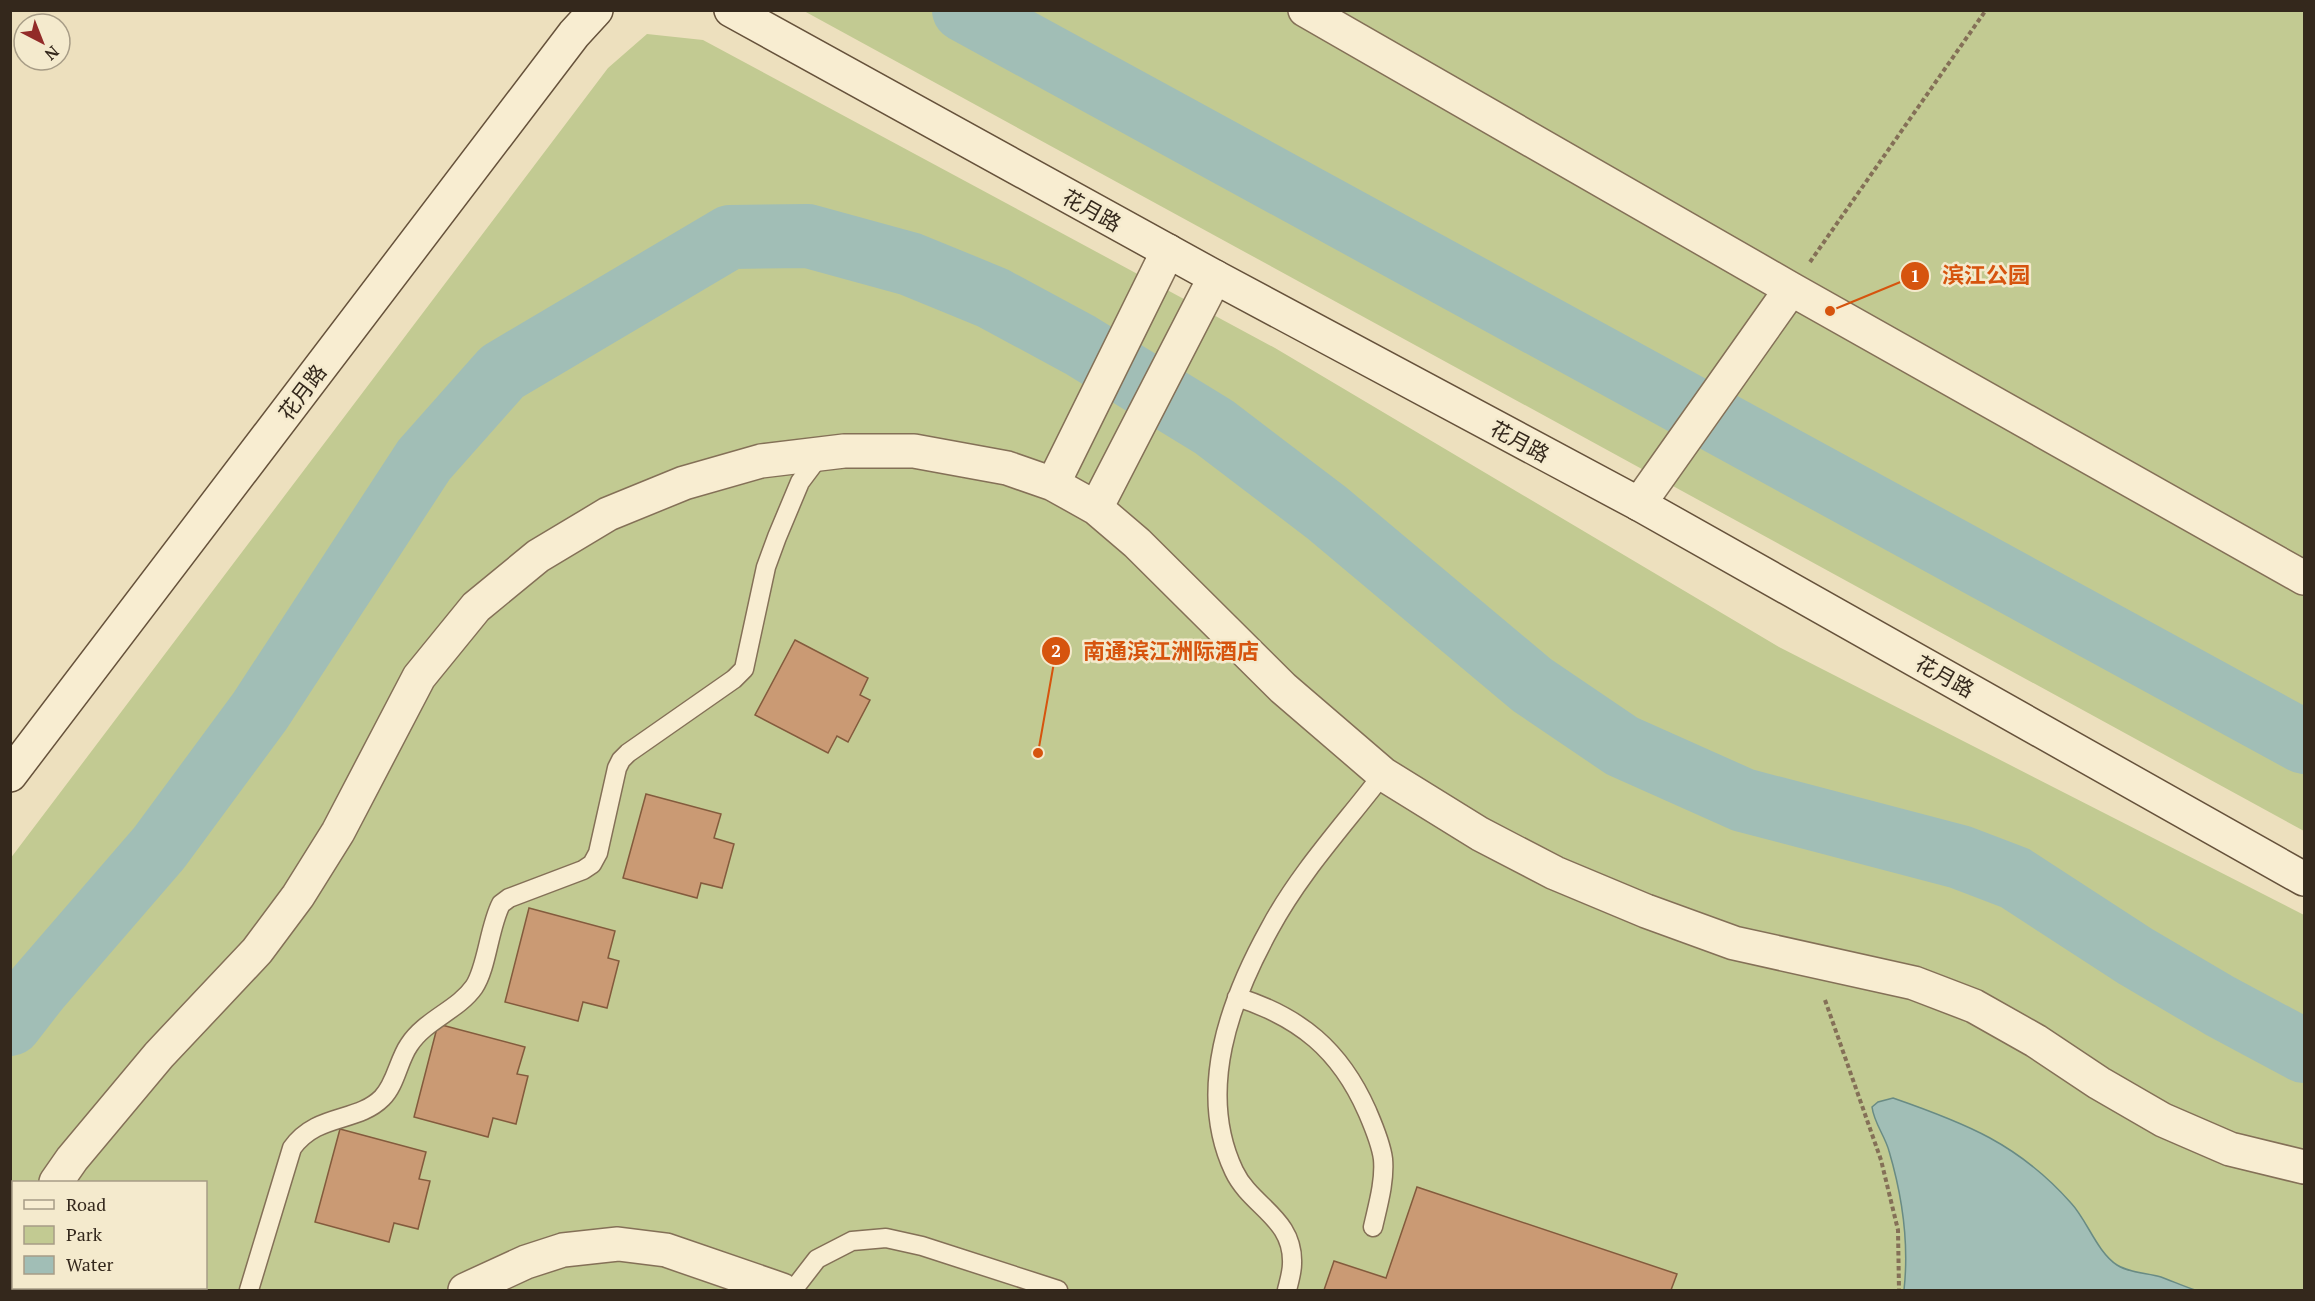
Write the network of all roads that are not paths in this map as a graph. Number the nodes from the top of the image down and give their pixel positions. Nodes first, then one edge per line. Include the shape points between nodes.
1 (596, 10) edge
2 (731, 10) edge
3 (1305, 10) edge
4 (1168, 251) junction
5 (1215, 277) junction
6 (1791, 289) junction
7 (821, 454) junction
8 (1053, 484) junction
9 (1639, 504) junction
10 (1096, 508) junction
11 (2304, 578) edge
12 (1383, 774) junction
13 (10, 775) edge
14 (2304, 879) edge
15 (1237, 997) junction
16 (2304, 1167) edge
17 (57, 1181) edge
18 (1373, 1227) dead end
19 (249, 1290) edge
20 (465, 1290) edge
21 (782, 1290) edge
22 (793, 1290) edge
23 (1058, 1290) edge
24 (1287, 1290) edge

1 - 13 street, 花月路
2 - 4 street, 花月路
3 - 6 street
4 - 5 street, 花月路
4 - 8 street
5 - 9 street, 花月路
5 - 10 street
6 - 9 street
6 - 11 street
7 - 8 street via 914,451 1007,468
7 - 17 street via 761,461 684,483 608,514 538,556 476,607 419,677 338,832 298,896 257,951 159,1055
7 - 19 lane via 800,482 766,567 744,669 621,760 592,864 501,904 474,987 410,1043 380,1100 302,1135 292,1148
8 - 10 street
9 - 14 street, 花月路
10 - 12 street via 1137,543 1283,688
12 - 15 lane via 1323,850 1270,927
12 - 16 street via 1480,834 1565,877 1734,943 1914,983 1974,1006 2163,1120 2230,1149
15 - 18 lane via 1266,1006 1319,1040 1360,1097 1383,1158
15 - 24 lane via 1217,1076 1221,1137 1239,1183 1283,1227 1290,1242 1292,1264
20 - 21 street via 563,1250 618,1244 666,1250
22 - 23 lane via 817,1258 852,1241 886,1238

